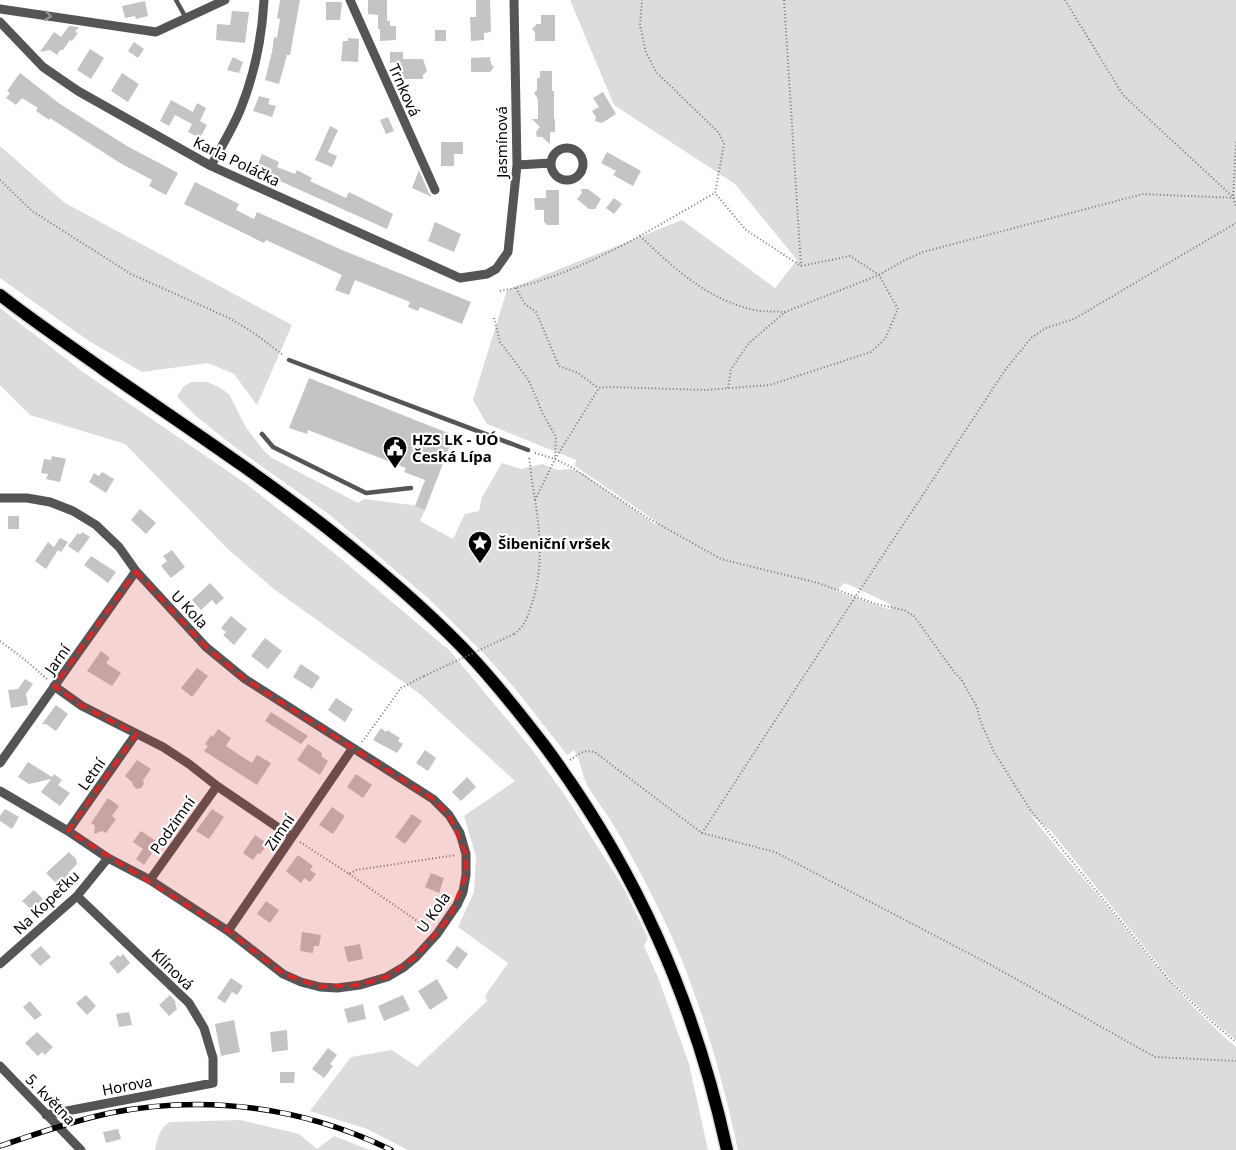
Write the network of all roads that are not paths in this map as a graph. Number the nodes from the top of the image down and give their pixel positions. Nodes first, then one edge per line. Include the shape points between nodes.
1 (176, 0) edge
2 (225, 0) edge
3 (264, 0) edge
4 (350, 0) edge
5 (514, 0) edge
6 (0, 9) edge
7 (186, 18) junction
8 (0, 22) edge
9 (551, 163) dead end
10 (516, 165) junction
11 (211, 166) junction
12 (435, 190) dead end
13 (487, 274) joint
14 (0, 295) edge
15 (289, 360) road end
16 (262, 434) dead end
17 (528, 450) road end
18 (411, 488) dead end
19 (0, 498) edge
20 (136, 571) junction
21 (54, 686) junction
22 (136, 734) junction
23 (352, 749) junction
24 (0, 763) edge
25 (217, 786) junction
26 (0, 791) edge
27 (68, 831) junction
28 (292, 837) junction
29 (108, 858) junction
30 (150, 880) junction
31 (77, 896) junction
32 (228, 931) junction
33 (0, 964) edge
34 (0, 1066) edge
35 (213, 1083) joint
36 (46, 1115) junction
37 (82, 1150) edge
38 (727, 1150) edge

1 - 7 lane
2 - 7 street
3 - 11 street via 252,78
4 - 12 street, Trnková
5 - 10 street, Jasmínová
6 -> 7 street via 156,32
8 - 11 street, Karla Poláčka via 43,67 78,91
9 - 10 street
10 - 13 street, Jasmínová via 508,252 496,269
11 - 13 street, Karla Poláčka via 460,278
14 - 38 main road via 271,486 379,569 464,649 520,713 596,822 662,947 703,1054
15 - 17 lane
16 - 18 lane via 273,447 366,493
19 - 20 street, U Kola via 50,502 73,511 102,530
20 - 21 street, Jarní
20 - 23 street, U Kola via 206,647 245,680
21 - 22 street via 82,706
21 - 24 street, Jarní
22 - 25 street via 163,747
22 - 27 street, Letní
23 - 28 street, Zimní
23 - 32 street, U Kola via 433,800 449,815 460,833 466,854 466,875 454,911 416,957 387,977 360,986 320,987 301,982 283,974
25 - 28 street
25 - 30 street, Podzimní
26 - 27 street, U Kola
27 - 29 street, U Kola
28 - 32 street, Zimní
29 - 30 street, U Kola
29 - 31 street, Na Kopečku
30 - 32 street, U Kola
31 - 33 street, Na Kopečku
31 - 35 street, Klínová via 189,1004 204,1028 213,1058
34 - 36 street, 5. května
35 - 36 street, Horova
36 - 37 street, 5. května

